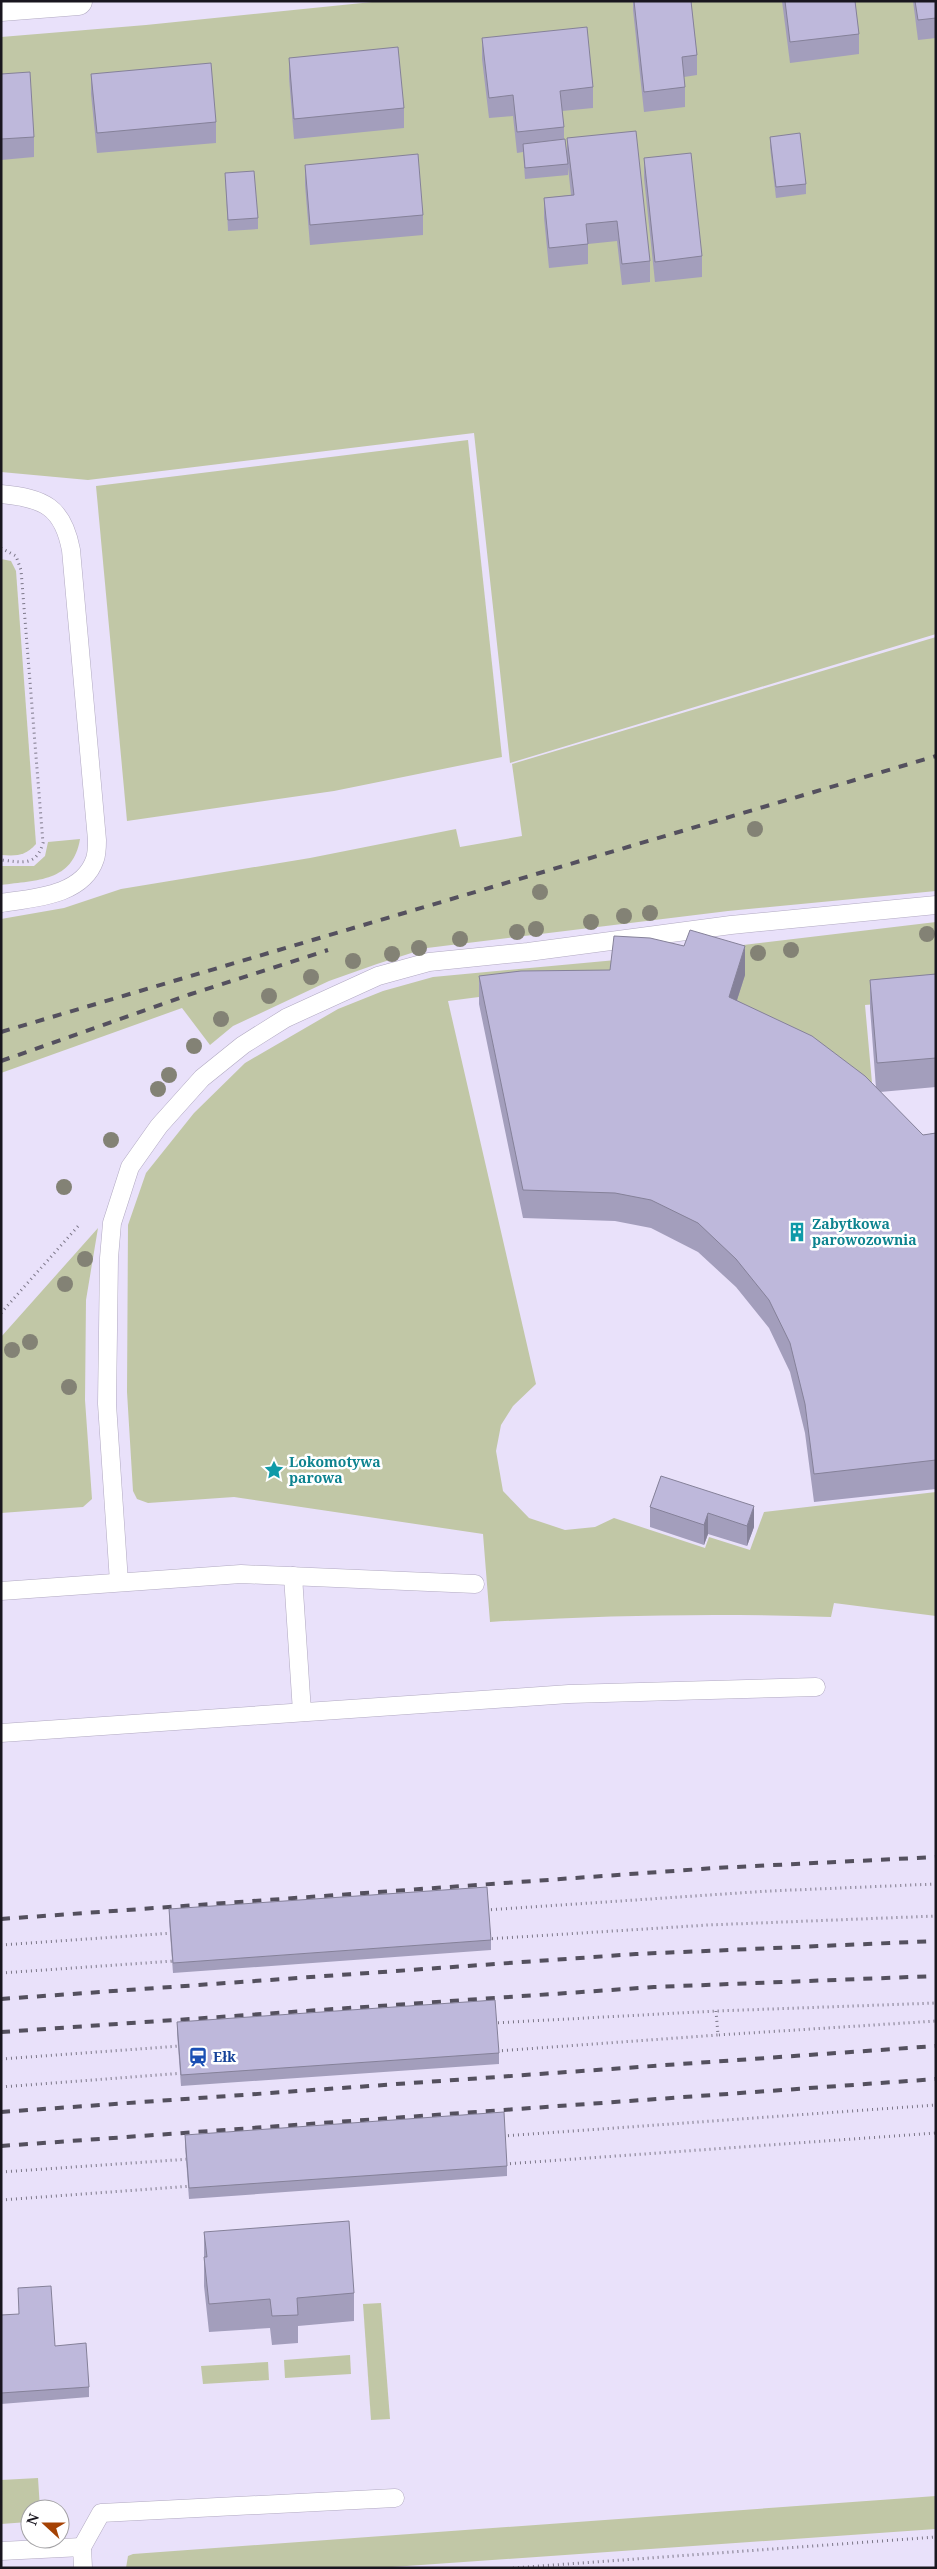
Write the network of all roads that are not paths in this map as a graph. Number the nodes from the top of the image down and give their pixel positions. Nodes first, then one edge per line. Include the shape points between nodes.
1 (78, 1) edge
2 (1, 7) edge
3 (1, 494) edge
4 (1, 904) edge
5 (936, 905) edge
6 (293, 1576) junction
7 (119, 1582) junction
8 (475, 1584) dead end
9 (1, 1591) edge
10 (816, 1687) dead end
11 (302, 1712) junction
12 (1, 1733) edge
13 (395, 2498) dead end
14 (82, 2547) junction
15 (1, 2551) edge
16 (82, 2568) edge

1 - 2 street
3 - 4 lane via 38,501 57,513 67,528 97,840 95,859 87,873 74,885 43,897
5 - 7 lane via 731,925 429,962 378,976 286,1018 243,1045 202,1078 159,1126 130,1167 112,1223 107,1404
6 - 7 lane via 241,1574
6 - 8 lane
6 - 11 lane
7 - 9 lane
10 - 11 lane via 569,1694
11 - 12 lane
13 - 14 lane via 101,2513
14 - 15 lane
14 - 16 lane

